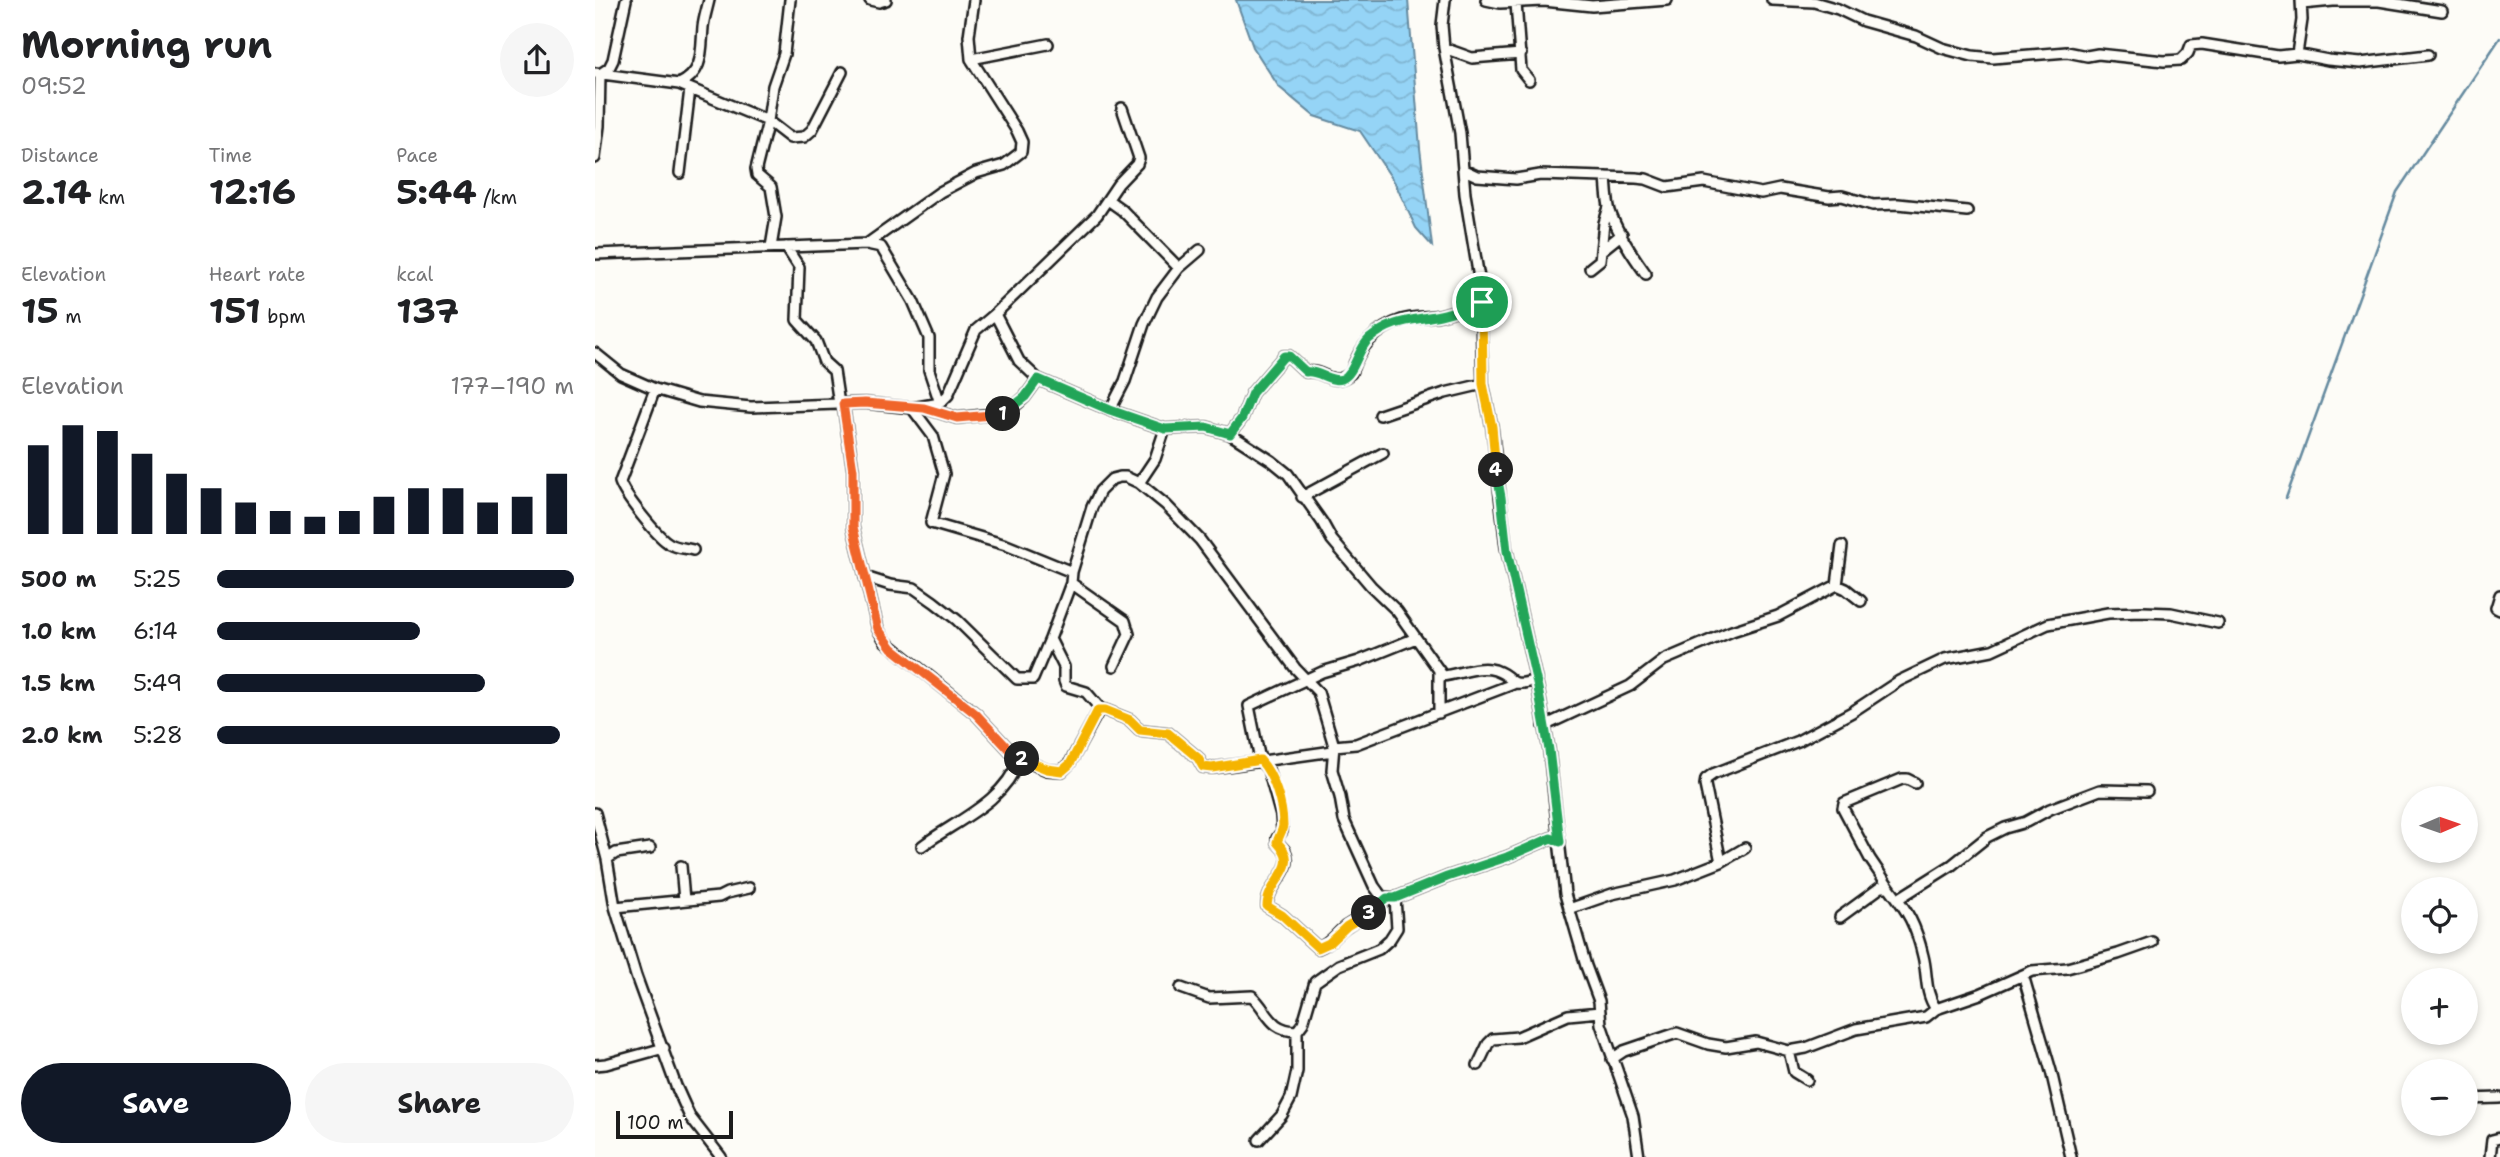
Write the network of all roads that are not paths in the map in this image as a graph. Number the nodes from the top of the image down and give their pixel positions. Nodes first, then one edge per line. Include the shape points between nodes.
1 (627, 0) edge
2 (709, 0) edge
3 (790, 0) edge
4 (870, 0) edge
5 (886, 0) edge
6 (974, 0) edge
7 (1445, 0) edge
8 (1486, 0) edge
9 (1667, 0) edge
10 (1772, 0) edge
11 (2302, 2) edge
12 (1516, 3) junction
13 (2442, 11) dead end
14 (1048, 44) dead end
15 (1444, 48) junction
16 (1521, 54) junction
17 (2297, 54) junction
18 (2428, 55) dead end
19 (971, 59) junction
20 (842, 72) dead end
21 (597, 73) edge
22 (1529, 80) dead end
23 (679, 85) junction
24 (689, 89) junction
25 (1122, 108) dead end
26 (768, 121) junction
27 (595, 158) edge
28 (1464, 170) junction
29 (680, 173) dead end
30 (1606, 177) junction
31 (1108, 201) junction
32 (1609, 207) junction
33 (1967, 211) dead end
34 (1622, 234) junction
35 (867, 244) junction
36 (771, 247) junction
37 (786, 247) junction
38 (1200, 250) dead end
39 (1602, 250) junction
40 (595, 254) edge
41 (1178, 268) junction
42 (1590, 268) dead end
43 (1646, 274) dead end
44 (1482, 302) junction
45 (995, 314) junction
46 (595, 353) edge
47 (1038, 379) junction
48 (1483, 384) junction
49 (655, 389) junction
50 (940, 403) junction
51 (841, 404) junction
52 (912, 408) junction
53 (924, 408) junction
54 (1110, 410) junction
55 (1380, 415) dead end
56 (1165, 429) junction
57 (1230, 434) junction
58 (1383, 453) dead end
59 (1139, 483) junction
60 (1302, 497) junction
61 (1842, 546) dead end
62 (693, 550) dead end
63 (1072, 572) junction
64 (865, 577) junction
65 (1071, 583) junction
66 (1837, 585) junction
67 (2500, 595) edge
68 (1861, 601) dead end
69 (2500, 610) edge
70 (2218, 623) dead end
71 (1416, 638) junction
72 (1050, 639) junction
73 (1114, 666) dead end
74 (1439, 673) junction
75 (1536, 680) junction
76 (1306, 681) junction
77 (1513, 684) junction
78 (1098, 710) junction
79 (1439, 713) junction
80 (1544, 726) junction
81 (1333, 748) junction
82 (1016, 757) junction
83 (1260, 760) junction
84 (1915, 783) dead end
85 (2147, 791) dead end
86 (595, 814) edge
87 (1560, 842) junction
88 (922, 846) dead end
89 (650, 848) dead end
90 (1745, 848) dead end
91 (607, 859) junction
92 (1721, 862) junction
93 (681, 866) dead end
94 (607, 870) junction
95 (595, 874) edge
96 (1889, 887) junction
97 (749, 888) dead end
98 (1391, 898) junction
99 (1898, 899) junction
100 (684, 900) junction
101 (615, 907) junction
102 (1569, 909) junction
103 (1840, 917) dead end
104 (2152, 942) dead end
105 (2023, 975) junction
106 (1181, 988) dead end
107 (1936, 1009) junction
108 (1600, 1012) junction
109 (1297, 1031) junction
110 (664, 1048) junction
111 (1789, 1051) junction
112 (1612, 1059) junction
113 (595, 1065) edge
114 (1478, 1065) dead end
115 (1807, 1080) dead end
116 (2500, 1098) edge
117 (2478, 1099) edge
118 (2500, 1138) edge
119 (1259, 1140) dead end
120 (721, 1157) edge
121 (1639, 1157) edge
122 (2071, 1157) edge
123 (2490, 1157) edge

1 - 21 street via 613,60 609,68
2 - 23 street via 698,68 690,80
3 - 26 street via 784,54
4 - 5 street
6 - 19 street
7 - 15 street
8 - 12 street
9 - 12 street via 1592,6
10 - 17 street via 1814,2 1972,56 2067,52 2164,61 2181,60 2191,45 2202,44 2278,56
11 - 13 street via 2379,1
11 - 17 street
12 - 16 street
14 - 19 street
15 - 16 street via 1472,58
15 - 28 street
16 - 22 street via 1521,70
17 - 18 street via 2360,63
19 - 35 street via 1023,142 1021,152 1004,165 976,173 940,192
20 - 26 street via 812,131 804,137 790,138
21 - 23 street
21 - 27 street
23 - 24 street
24 - 26 street
24 - 29 street
25 - 31 street via 1139,158
26 - 36 street via 756,169 771,187 776,217
28 - 30 street via 1477,176 1516,179
28 - 44 street
30 - 32 street
30 - 33 street via 1646,178 1667,187 1705,183 1761,193 1780,189 1873,205
31 - 41 street
31 - 45 street
32 - 34 street
32 - 39 street
34 - 39 street
34 - 43 street
35 - 37 street
35 - 50 street via 881,247 913,301 929,338 929,370
36 - 37 street
36 - 40 street
37 - 51 street via 799,267 797,320 834,371
38 - 41 street
39 - 42 street via 1600,260
41 - 54 street via 1157,297
44 - 48 street
44 - 57 street via 1441,315 1401,320 1369,339 1350,373 1339,380 1306,372 1284,356 1252,393
45 - 47 street via 1019,360
45 - 50 street via 976,330 948,395
46 - 49 street via 621,374
47 - 53 street via 1025,397 998,416 957,418
47 - 54 street
48 - 55 street
48 - 75 street via 1507,551
49 - 51 street via 699,402 751,407
49 - 62 street via 620,482 663,538
50 - 53 street
51 - 52 street
51 - 64 street via 853,470 853,527
52 - 53 street
52 - 63 street via 933,436 944,474 931,523 1006,545
54 - 56 street
56 - 57 street via 1206,427
56 - 59 street via 1155,459
57 - 60 street via 1288,474
58 - 60 street
59 - 63 street via 1120,477 1100,491
59 - 76 street via 1200,541
60 - 71 street via 1332,540
61 - 66 street
63 - 65 street
64 - 72 street via 914,588 935,602 1017,679 1033,679
64 - 82 street via 885,641 976,714
65 - 72 street
65 - 73 street via 1129,628
66 - 68 street
66 - 80 street via 1778,615 1664,660 1630,686
67 - 69 street via 2496,608
70 - 92 street via 2143,612 2062,621 1992,650 1945,659 1899,681 1798,741 1706,779
71 - 74 street
71 - 76 street
72 - 78 street via 1064,667 1066,687 1086,692
74 - 77 street via 1495,670
74 - 79 street
75 - 77 street
75 - 80 street
76 - 81 street via 1318,692
76 - 83 street via 1249,706
77 - 79 street
78 - 82 street via 1062,771
78 - 83 street via 1130,720 1140,730 1168,733 1203,767
79 - 81 street
80 - 87 street
81 - 83 street
81 - 98 street via 1332,770 1344,820 1374,886 1382,897
82 - 88 street via 1019,760 1011,777 997,794
83 - 98 street via 1275,788 1283,824 1277,842 1287,862 1267,897 1267,906 1318,948
84 - 96 street via 1902,779 1887,783 1844,803 1870,859
85 - 99 street via 2100,790 2005,828
86 - 91 street
87 - 98 street via 1551,838
87 - 102 street
89 - 91 street via 616,853
90 - 92 street
91 - 94 street
92 - 102 street via 1675,880
93 - 100 street
94 - 95 street
94 - 101 street
96 - 99 street
96 - 103 street via 1881,887
97 - 100 street
98 - 109 street via 1396,934 1379,949 1320,977
99 - 107 street via 1916,931 1925,986
100 - 101 street
101 - 110 street
102 - 108 street
104 - 105 street via 2067,968
105 - 107 street
105 - 122 street
106 - 109 street via 1209,998 1252,996 1281,1030
107 - 111 street via 1926,1017 1856,1029
108 - 112 street
108 - 114 street via 1568,1015 1518,1037 1493,1039
109 - 119 street via 1297,1071 1291,1098
110 - 113 street
110 - 120 street via 690,1117
111 - 112 street via 1756,1042 1726,1047 1677,1033
111 - 115 street via 1794,1072
112 - 121 street via 1633,1116
116 - 117 street
118 - 123 street via 2492,1140

